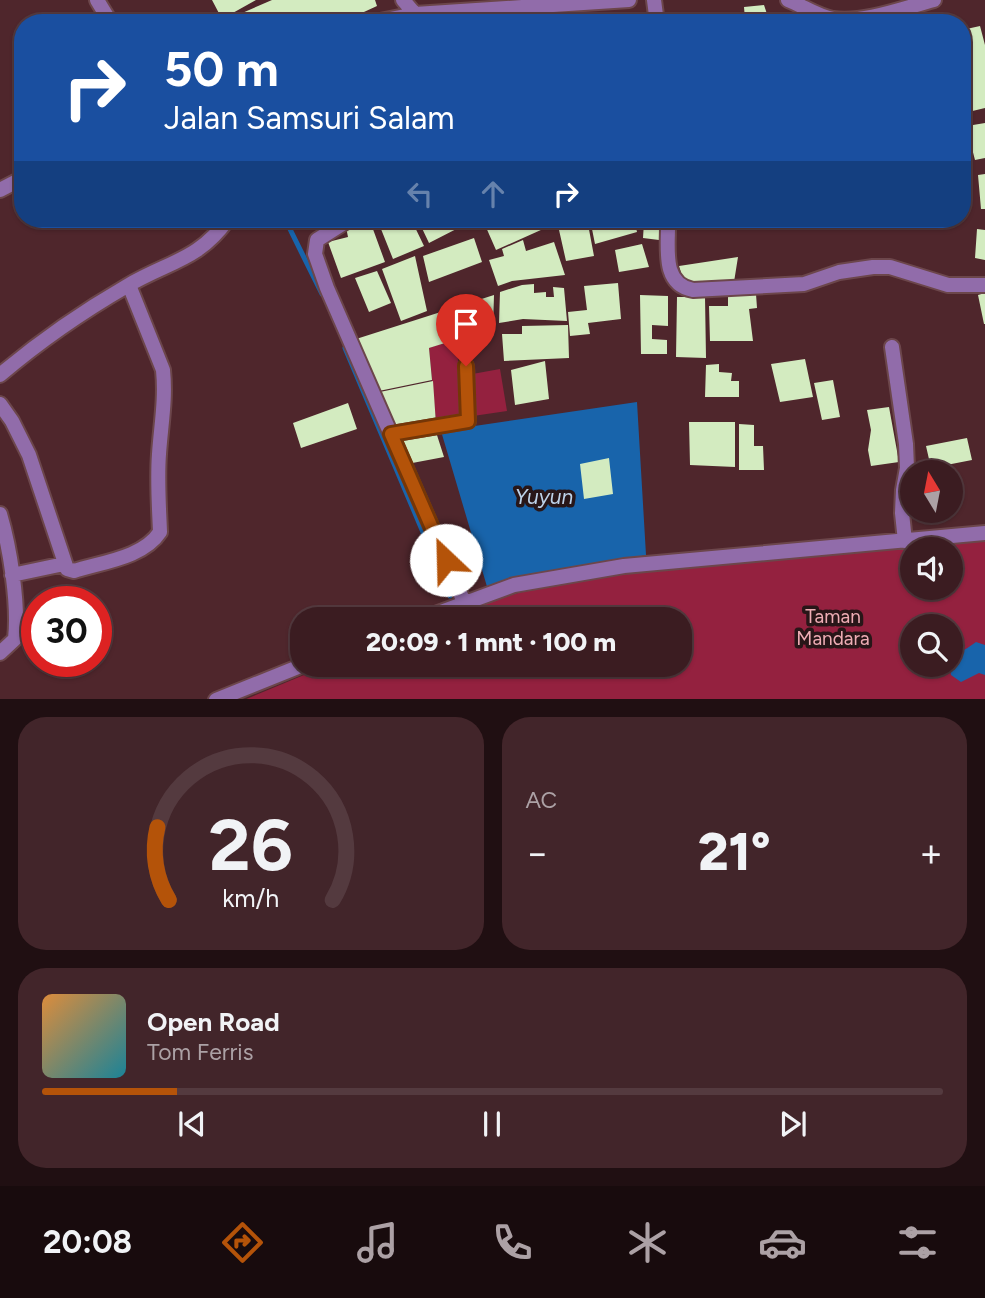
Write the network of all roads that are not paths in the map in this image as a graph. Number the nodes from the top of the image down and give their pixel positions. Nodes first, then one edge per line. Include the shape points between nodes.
1 (403, 0) edge
2 (629, 0) edge
3 (934, 0) edge
4 (796, 2) edge
5 (415, 14) joint
6 (817, 14) edge
7 (876, 14) edge
8 (222, 228) edge
9 (336, 228) edge
10 (668, 228) edge
11 (129, 285) junction
12 (985, 285) edge
13 (892, 347) dead end
14 (466, 366) dead end
15 (0, 375) edge
16 (0, 404) edge
17 (391, 434) junction
18 (0, 513) edge
19 (985, 533) edge
20 (905, 537) edge
21 (945, 537) edge
22 (900, 541) edge
23 (64, 564) junction
24 (12, 575) junction
25 (464, 602) junction
26 (452, 607) edge
27 (0, 653) edge
28 (290, 670) edge
29 (216, 699) edge

1 - 5 street
2 - 5 street
3 - 7 street
4 - 6 street
8 - 11 street via 203,247
9 - 17 street via 317,240 315,254
10 - 12 street via 673,280 693,290 804,284 839,272 881,267 948,285
11 - 15 street via 44,338
11 - 23 street via 163,370 160,532 141,551 74,571
13 - 20 street via 906,444
14 - 17 street via 468,421
16 - 23 street via 29,455
17 - 25 street
18 - 24 street
19 - 21 street
22 - 25 street via 624,566 514,585
23 - 24 street
24 - 27 street via 15,639
25 - 26 street
28 - 29 street

